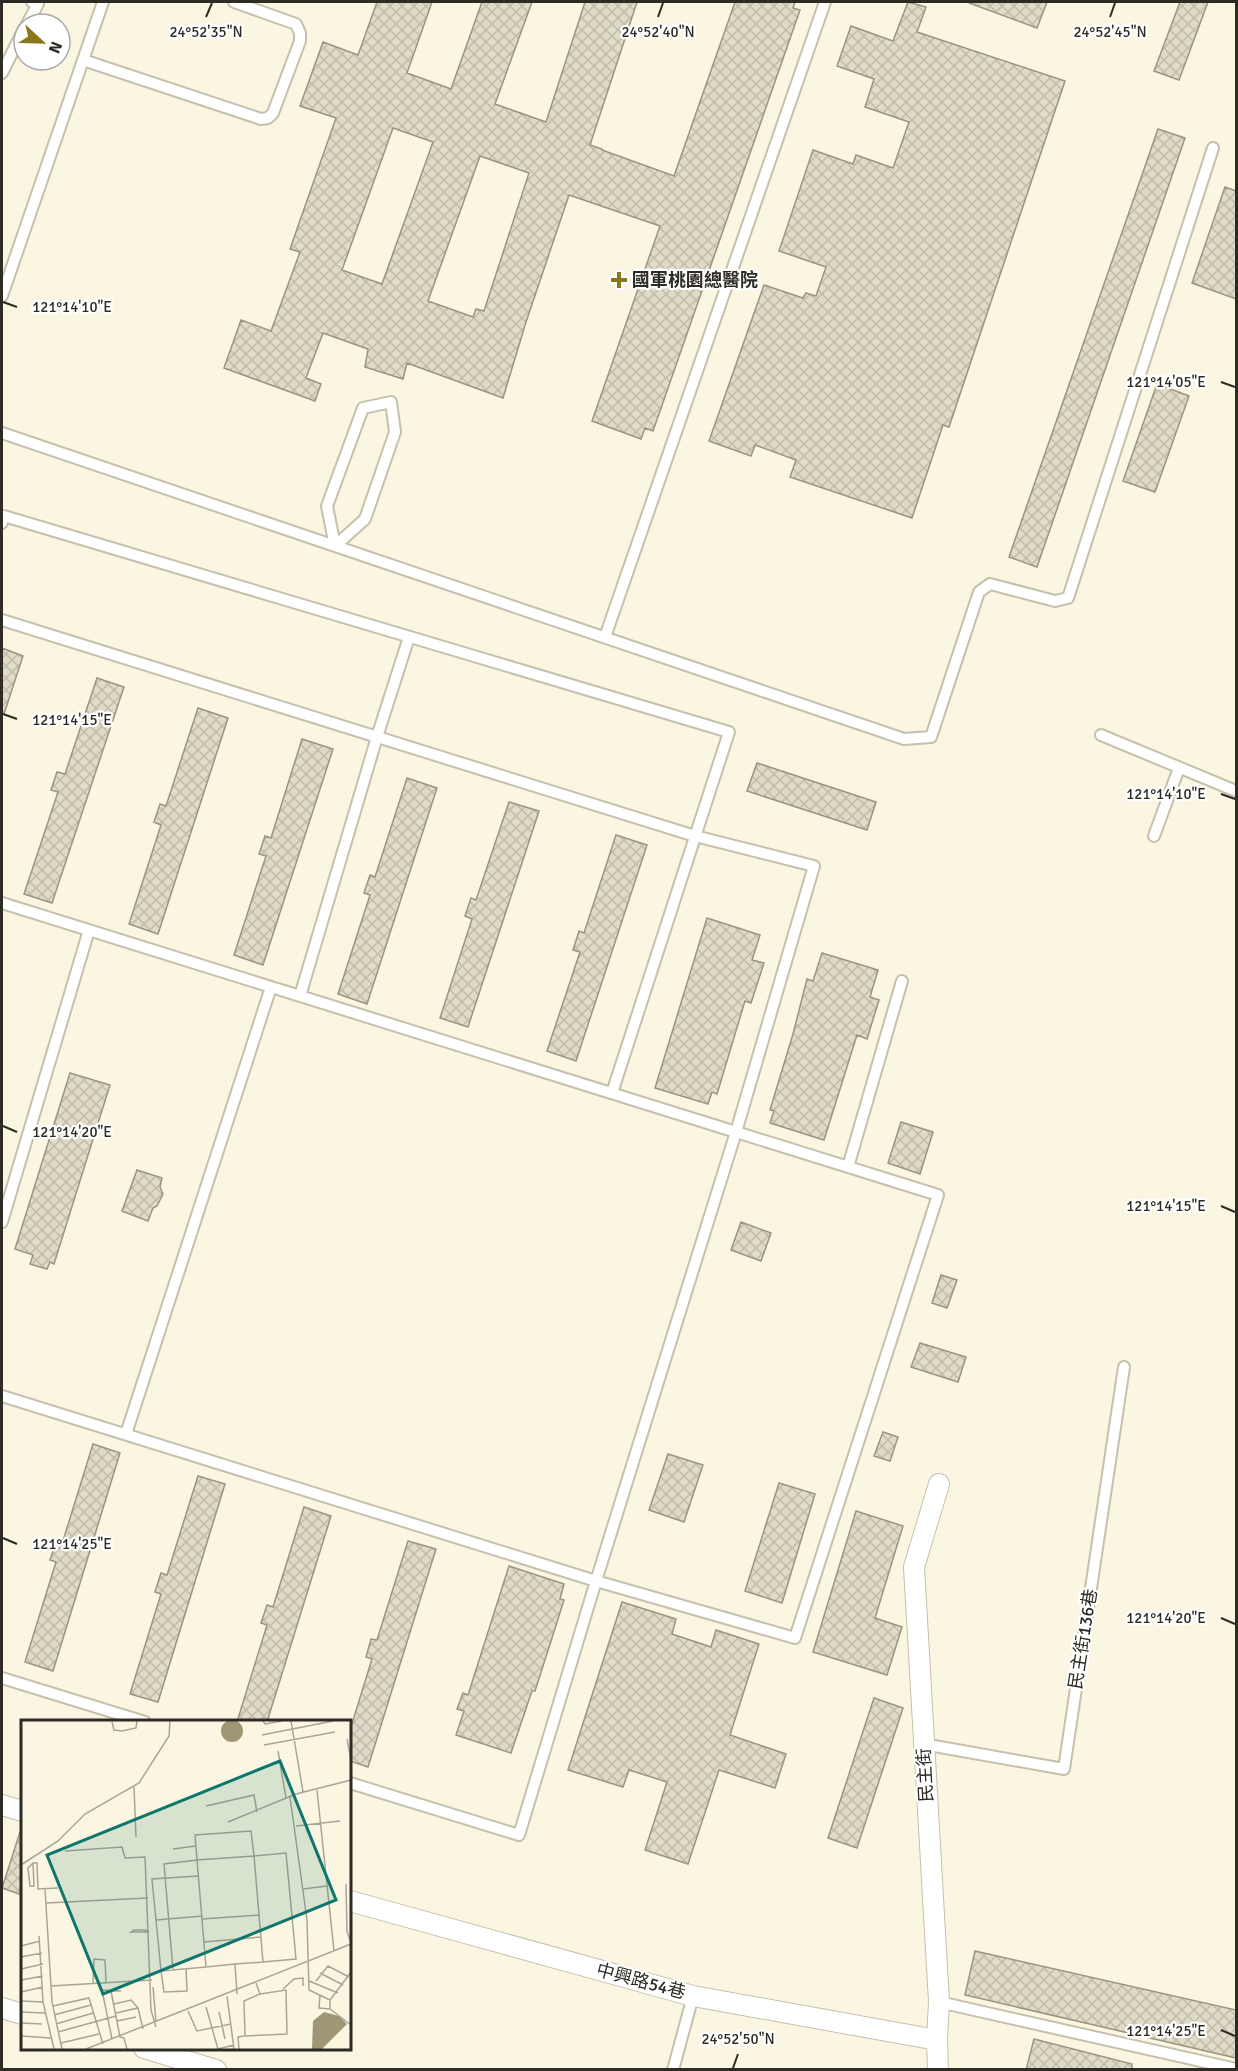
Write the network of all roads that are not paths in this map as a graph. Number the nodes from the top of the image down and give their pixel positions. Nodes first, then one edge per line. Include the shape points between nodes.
1 (32, 2) edge
2 (104, 2) edge
3 (234, 2) edge
4 (825, 2) edge
5 (34, 12) edge
6 (12, 51) edge
7 (83, 60) junction
8 (2, 69) edge
9 (1213, 148) dead end
10 (2, 296) edge
11 (2, 433) edge
12 (2, 519) edge
13 (335, 546) junction
14 (2, 620) edge
15 (409, 637) junction
16 (605, 637) junction
17 (1101, 735) dead end
18 (377, 737) junction
19 (1179, 768) junction
20 (1236, 791) edge
21 (695, 836) junction
22 (1154, 836) dead end
23 (2, 903) edge
24 (89, 930) junction
25 (902, 981) dead end
26 (271, 987) junction
27 (300, 996) junction
28 (612, 1093) junction
29 (736, 1132) junction
30 (848, 1167) junction
31 (2, 1222) edge
32 (1124, 1367) dead end
33 (2, 1396) edge
34 (126, 1434) junction
35 (939, 1484) dead end
36 (596, 1581) junction
37 (2, 1678) edge
38 (138, 1720) edge
39 (923, 1744) junction
40 (351, 1783) edge
41 (2, 1805) edge
42 (21, 1811) edge
43 (351, 1901) edge
44 (693, 1996) junction
45 (939, 2002) junction
46 (2, 2008) edge
47 (21, 2014) edge
48 (937, 2040) junction
49 (147, 2050) edge
50 (1236, 2069) edge
51 (216, 2070) edge
52 (673, 2070) edge
53 (938, 2070) edge

1 - 5 lane via 38,4
2 - 7 lane
3 - 7 lane via 296,24 300,33 268,118 261,119
4 - 16 lane
6 - 8 lane
7 - 10 lane
9 - 16 lane via 1068,598 1055,601 990,584 978,591 931,737 904,739
11 - 13 lane
12 - 15 lane
13 - 13 lane via 365,519 395,432 391,402 363,408 327,506
13 - 16 lane
14 - 18 lane
15 - 18 lane
15 - 21 lane via 729,732
17 - 19 lane
18 - 21 lane
18 - 27 lane
19 - 20 lane
19 - 22 lane
21 - 28 lane
21 - 29 lane via 814,866
23 - 24 lane
24 - 26 lane
24 - 31 lane
25 - 30 lane
26 - 27 lane
26 - 34 lane
27 - 28 lane
28 - 29 lane
29 - 30 lane
29 - 36 lane
30 - 36 lane via 938,1195 795,1638
32 - 39 lane, 民主街136巷 via 1064,1769
33 - 34 lane
34 - 36 lane
35 - 39 street, 民主街 via 914,1567
36 - 40 lane via 519,1835
37 - 38 lane
39 - 45 street, 民主街
41 - 42 street
43 - 44 street, 中興路54巷
44 - 48 street, 中興路54巷
44 - 52 lane
45 - 48 street, 民主街
45 - 50 lane
46 - 47 street
48 - 53 street, 民主街
49 - 51 street

